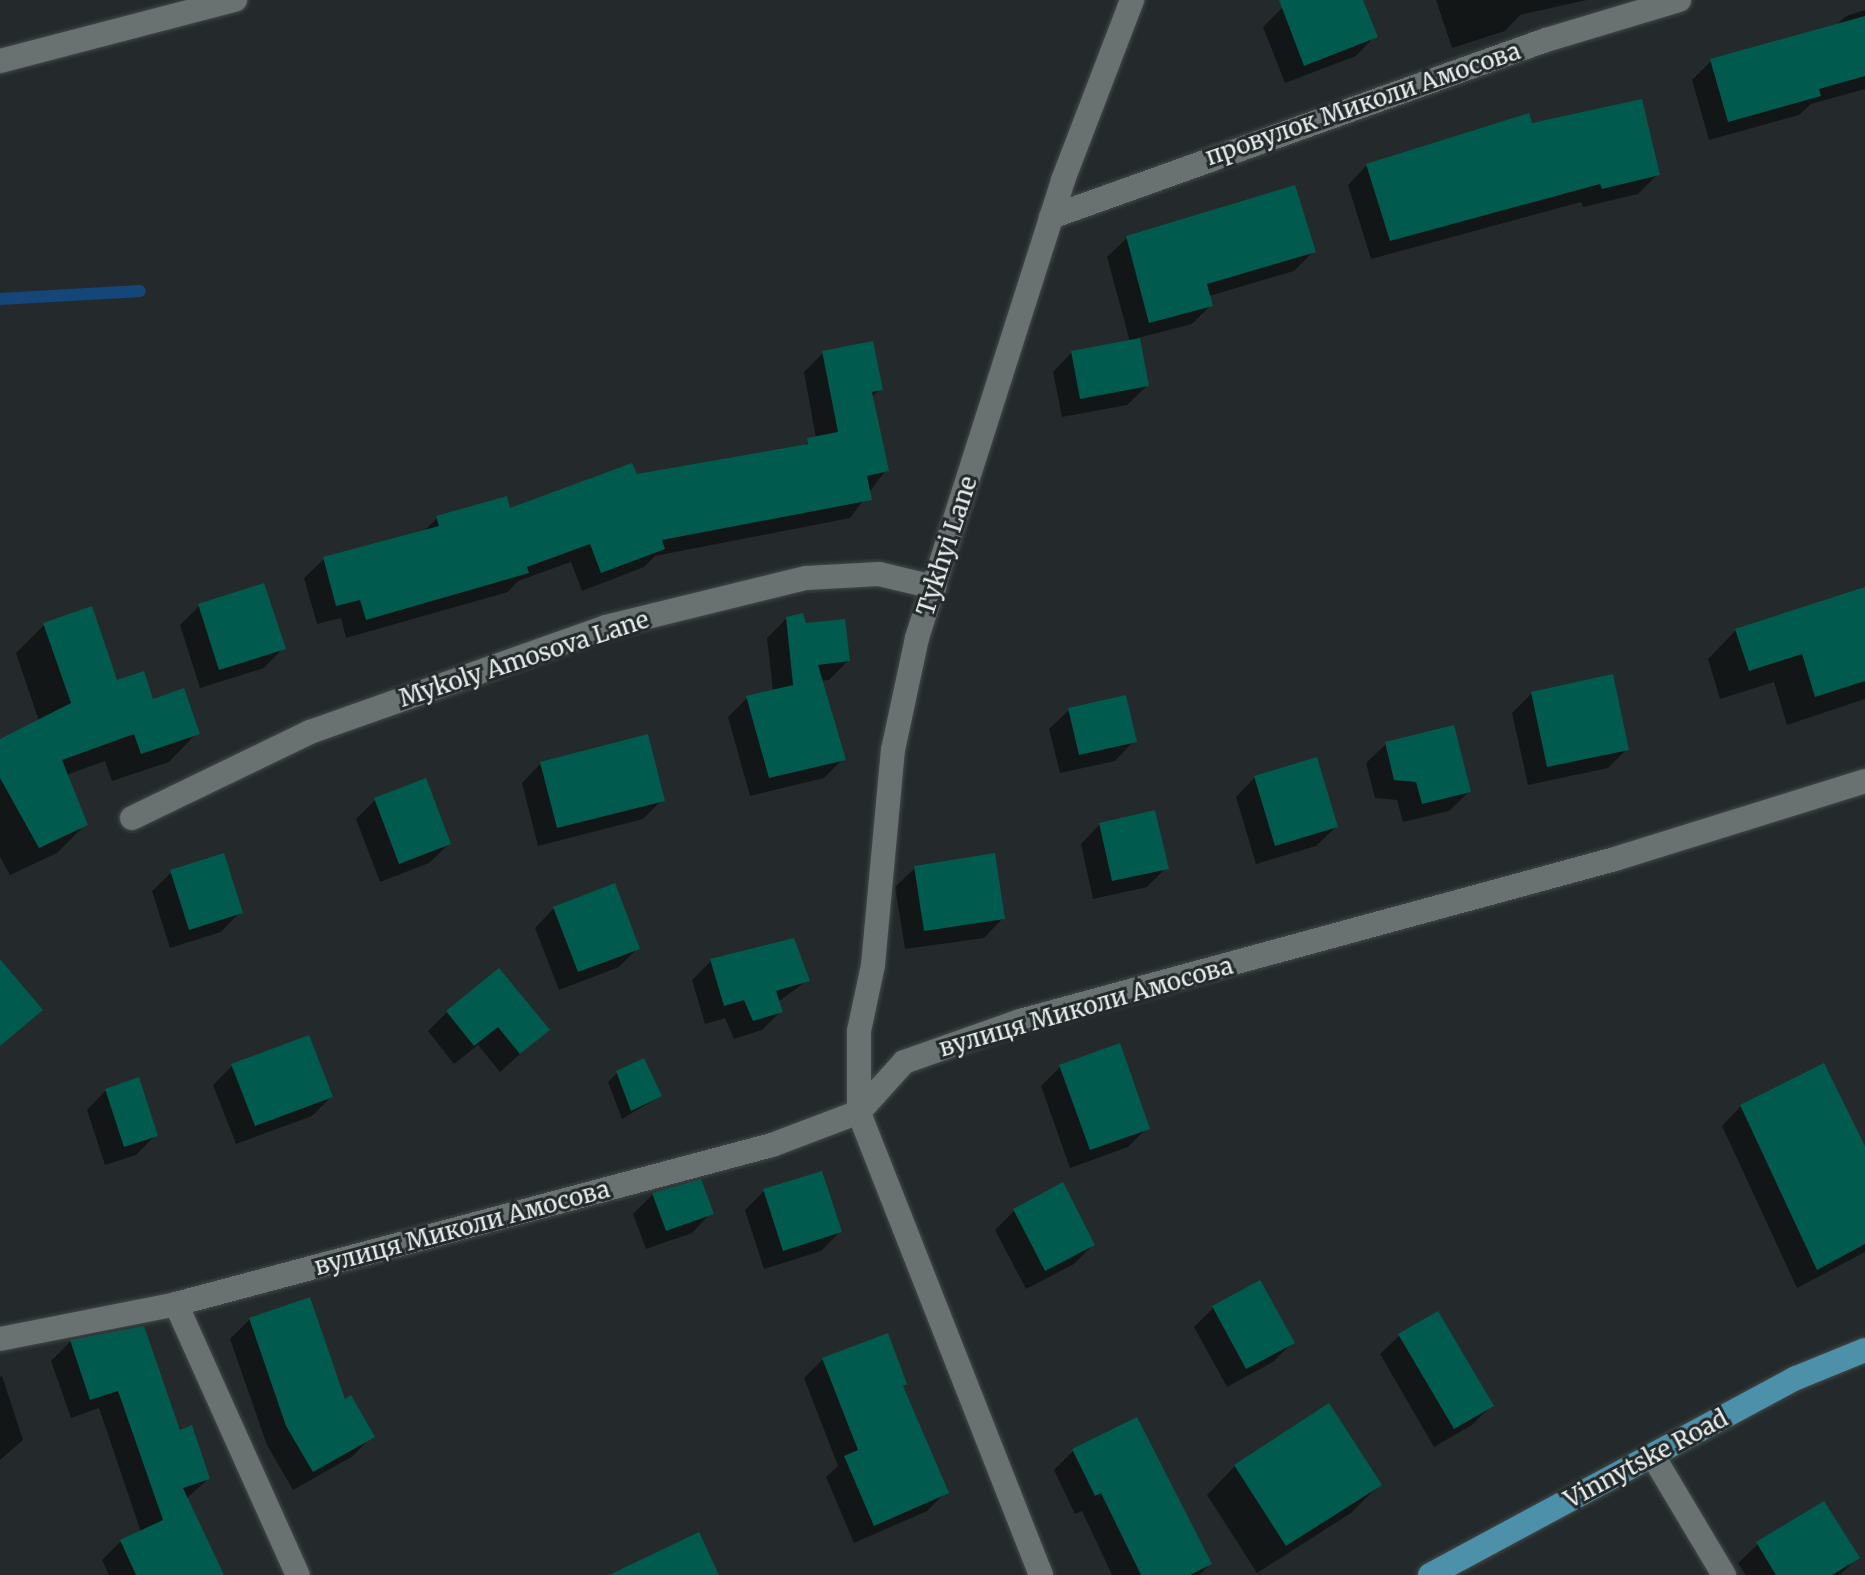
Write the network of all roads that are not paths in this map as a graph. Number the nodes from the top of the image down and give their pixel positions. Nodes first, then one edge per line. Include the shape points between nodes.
1 (235, 0) edge
2 (1132, 0) edge
3 (1679, 0) edge
4 (0, 61) edge
5 (1051, 217) junction
6 (934, 587) junction
7 (1865, 781) edge
8 (132, 818) dead end
9 (859, 1112) junction
10 (176, 1304) junction
11 (0, 1339) edge
12 (1865, 1350) edge
13 (1653, 1456) junction
14 (298, 1575) edge
15 (1041, 1575) edge
16 (1430, 1575) edge
17 (1724, 1575) edge

1 - 4 street
2 - 5 street, Tykhyi Lane
3 - 5 street, провулок Миколи Амосова via 1531,45
5 - 6 street, Tykhyi Lane
6 - 8 street, Mykoly Amosova Lane via 879,574 806,578 606,627 310,732
6 - 9 street, Tykhyi Lane via 893,750 873,965 859,1031
7 - 9 street, вулиця Миколи Амосова via 1615,859 1020,1021 904,1062
9 - 10 street, вулиця Миколи Амосова via 772,1145
9 - 15 street
10 - 11 street, вулиця Миколи Амосова
10 - 14 street
12 - 13 main road, Vinnytske Road via 1796,1378
13 - 16 main road, Vinnytske Road
13 - 17 street

